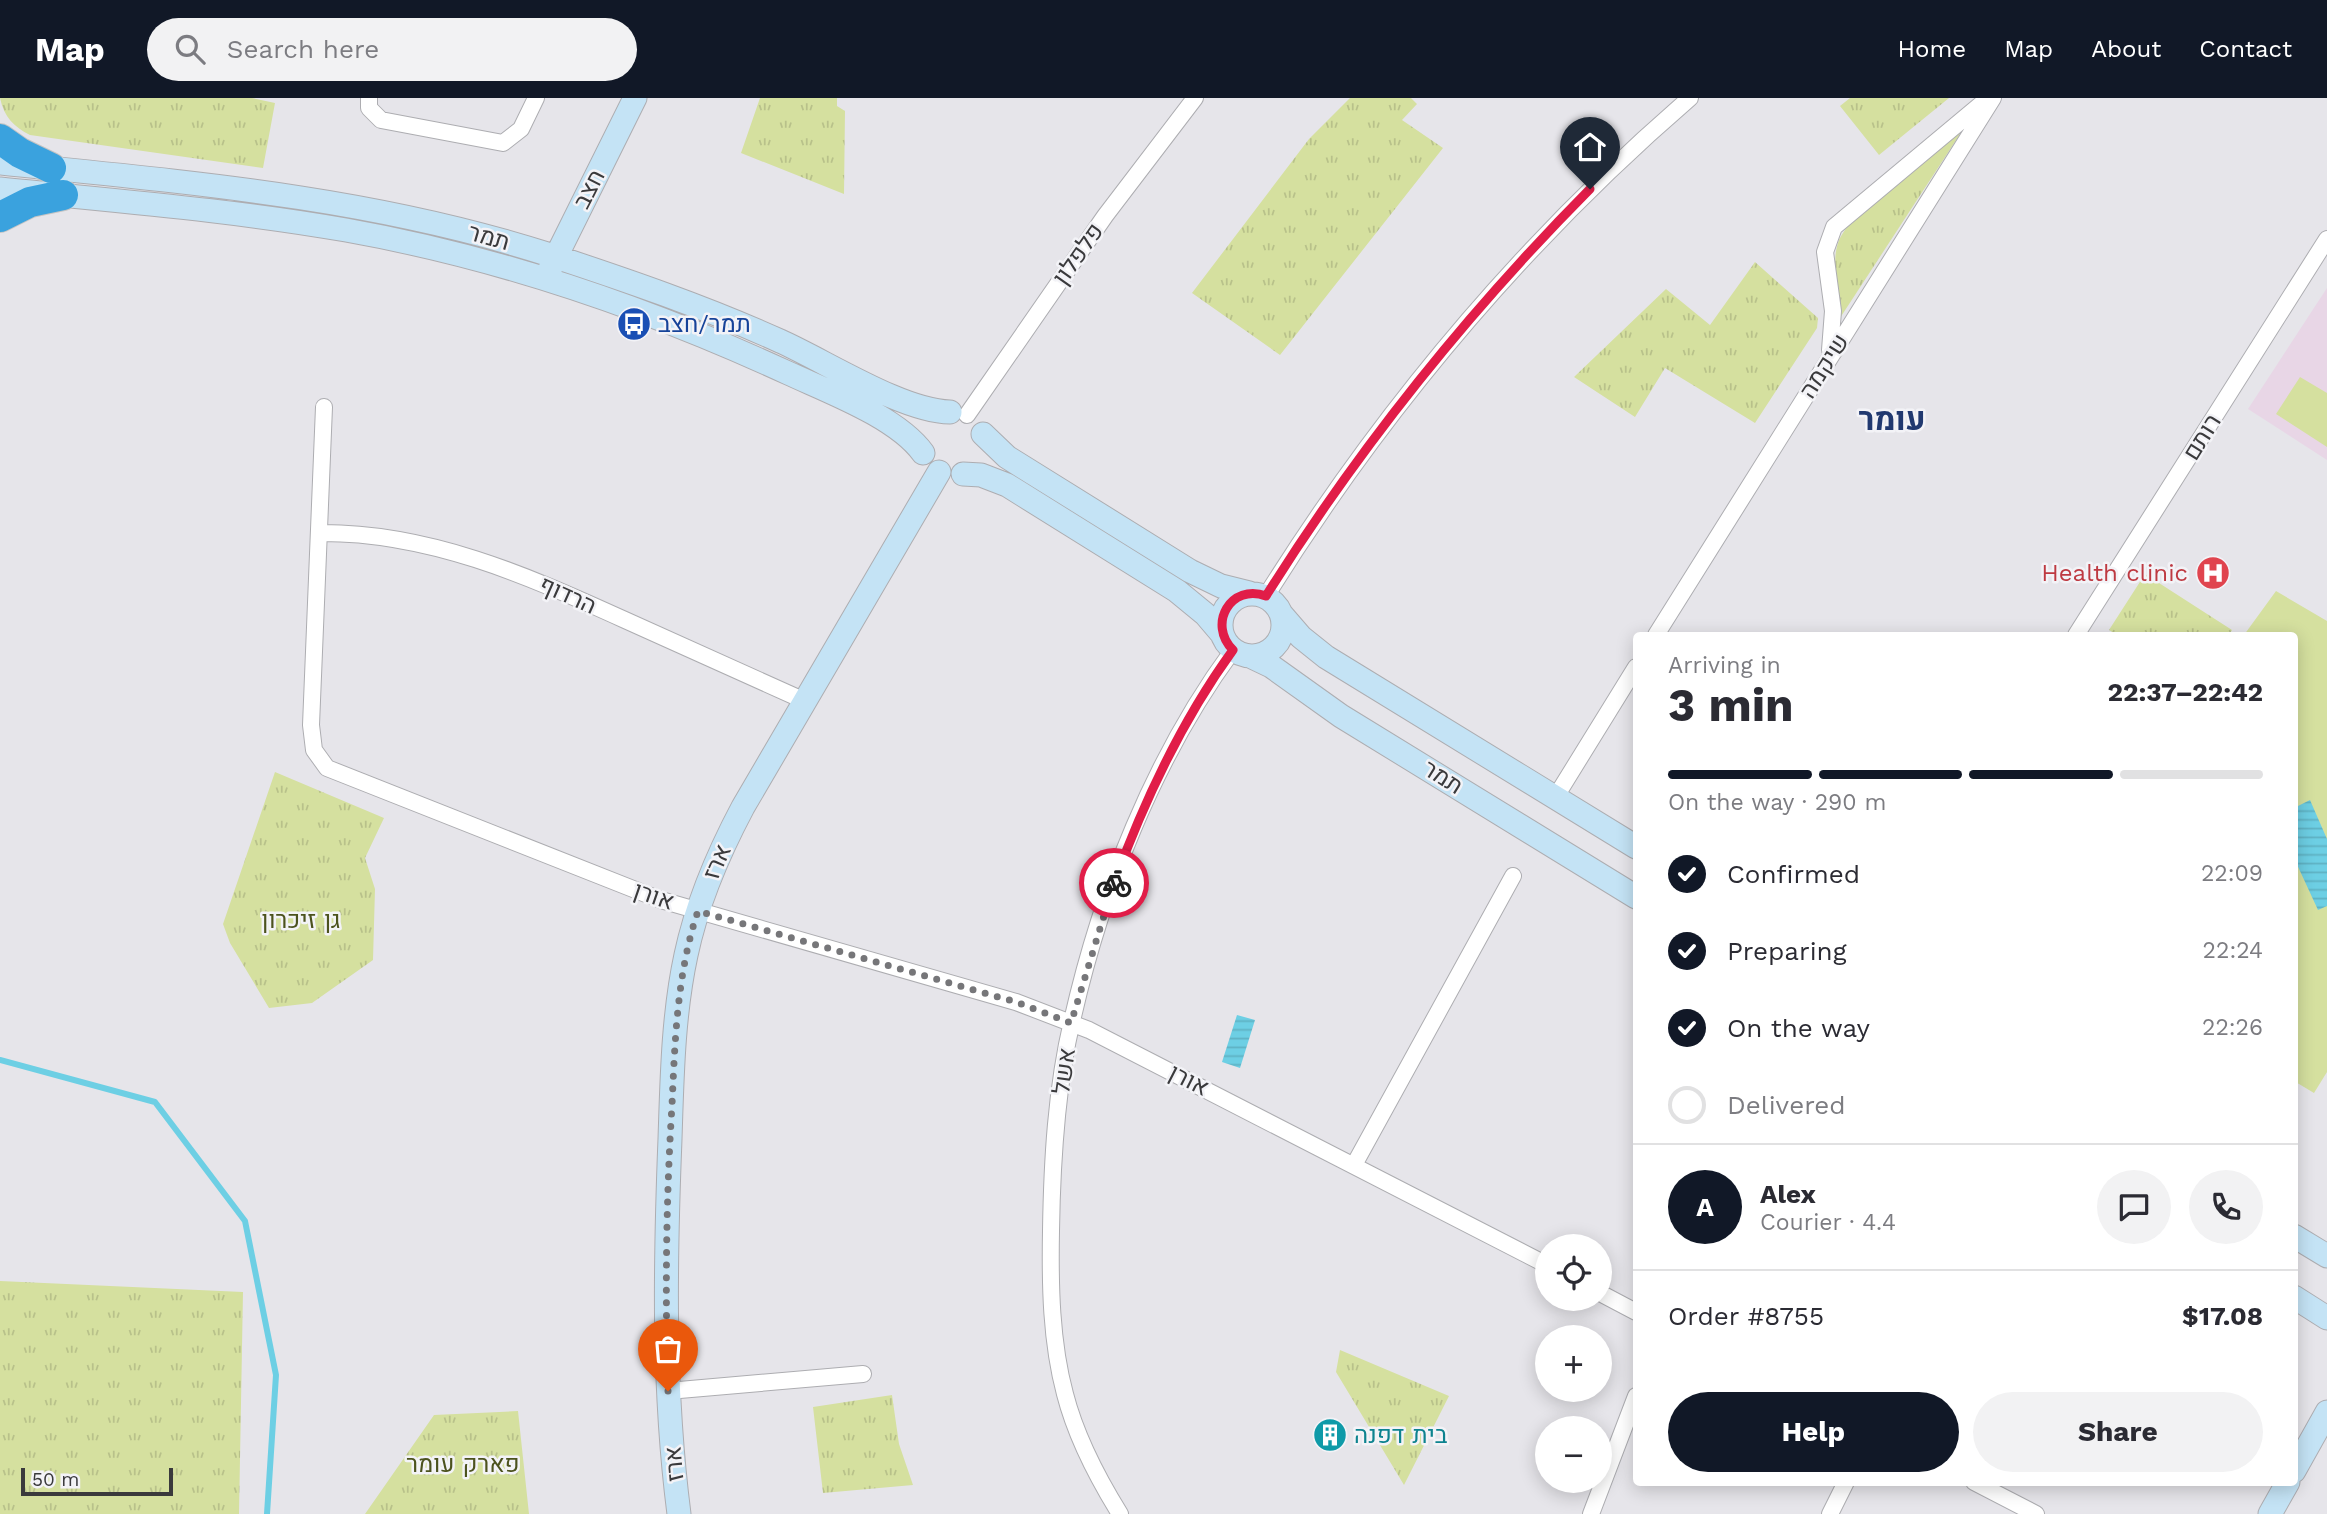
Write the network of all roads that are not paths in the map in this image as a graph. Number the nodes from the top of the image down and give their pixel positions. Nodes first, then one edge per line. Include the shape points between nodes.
1 (369, 98) edge
2 (536, 98) edge
3 (635, 98) edge
4 (1195, 98) edge
5 (1690, 98) edge
6 (1991, 98) edge
7 (0, 139) edge
8 (0, 163) edge
9 (51, 168) junction
10 (0, 189) edge
11 (63, 195) junction
12 (0, 217) edge
13 (2327, 239) edge
14 (554, 257) junction
15 (546, 281) junction
16 (1827, 362) junction
17 (324, 407) dead end
18 (959, 414) junction
19 (983, 434) junction
20 (923, 453) junction
21 (939, 472) junction
22 (963, 474) junction
23 (318, 533) junction
24 (1257, 595) junction
25 (1282, 615) junction
26 (1658, 632) edge
27 (2078, 632) edge
28 (1235, 647) junction
29 (1633, 672) edge
30 (805, 701) junction
31 (1555, 798) junction
32 (1633, 845) edge
33 (1513, 876) dead end
34 (1633, 895) edge
35 (698, 911) junction
36 (1071, 1023) junction
37 (1354, 1166) junction
38 (2298, 1239) edge
39 (2327, 1256) edge
40 (1535, 1259) edge
41 (1612, 1299) edge
42 (2298, 1300) edge
43 (1633, 1310) edge
44 (2327, 1318) edge
45 (863, 1374) dead end
46 (668, 1391) junction
47 (1633, 1404) edge
48 (2327, 1412) edge
49 (2298, 1464) edge
50 (1844, 1486) edge
51 (1982, 1486) edge
52 (2286, 1486) edge
53 (679, 1514) edge
54 (1120, 1514) edge
55 (1591, 1514) edge
56 (1830, 1514) edge
57 (2036, 1514) edge
58 (2270, 1514) edge

1 - 2 street via 369,108 381,120 503,143 521,130
3 - 14 street, חצב
4 - 18 street, פלפלון
5 - 24 street via 1590,189 1464,323
6 - 16 street, שיקמה
6 - 16 street via 1849,212 1829,235 1825,260 1833,321
7 - 9 highway
8 - 9 street, תמר
9 - 14 street, תמר via 353,205 449,226
10 - 11 street, תמר
11 - 12 highway via 30,202
11 - 15 street, תמר via 349,231 443,251
13 - 27 street, רותם
14 - 15 street, חצב
14 - 18 street, תמר via 778,340 905,403
15 - 20 street, תמר via 779,369 887,423 911,438
16 - 26 street, שיקמה
17 - 23 street, אורן
18 - 19 street via 977,422
18 - 20 street via 928,425
19 - 22 street via 982,457
19 - 24 street via 1013,461 1190,571 1221,586
20 - 21 street
21 - 22 street
21 - 30 street, ארז
22 - 28 street, תמר via 1007,485 1177,592
23 - 30 street, הרדוף via 411,541 499,566
23 - 35 street, אורן via 311,725 321,763 354,781
24 - 25 street via 1276,603
24 - 28 street via 1237,597 1222,617
25 - 28 street via 1284,627 1278,644 1262,654
25 - 31 street, תמר via 1326,657
28 - 34 street, תמר
28 - 36 street, אשל via 1183,729 1139,821 1101,919
29 - 31 street
30 - 35 street, ארז via 727,836
31 - 32 street, תמר
33 - 37 street
35 - 36 street, אורן via 1016,1002
35 - 46 street, ארז via 680,988 674,1067 667,1222
36 - 37 street, אורן
36 - 54 street, אשל via 1051,1194 1058,1362 1076,1429
37 - 40 street, אורן
38 - 39 street
41 - 43 street
42 - 44 street
45 - 46 street
46 - 53 street, ארז
47 - 55 street
48 - 49 street
50 - 56 street
51 - 57 street
52 - 58 street

